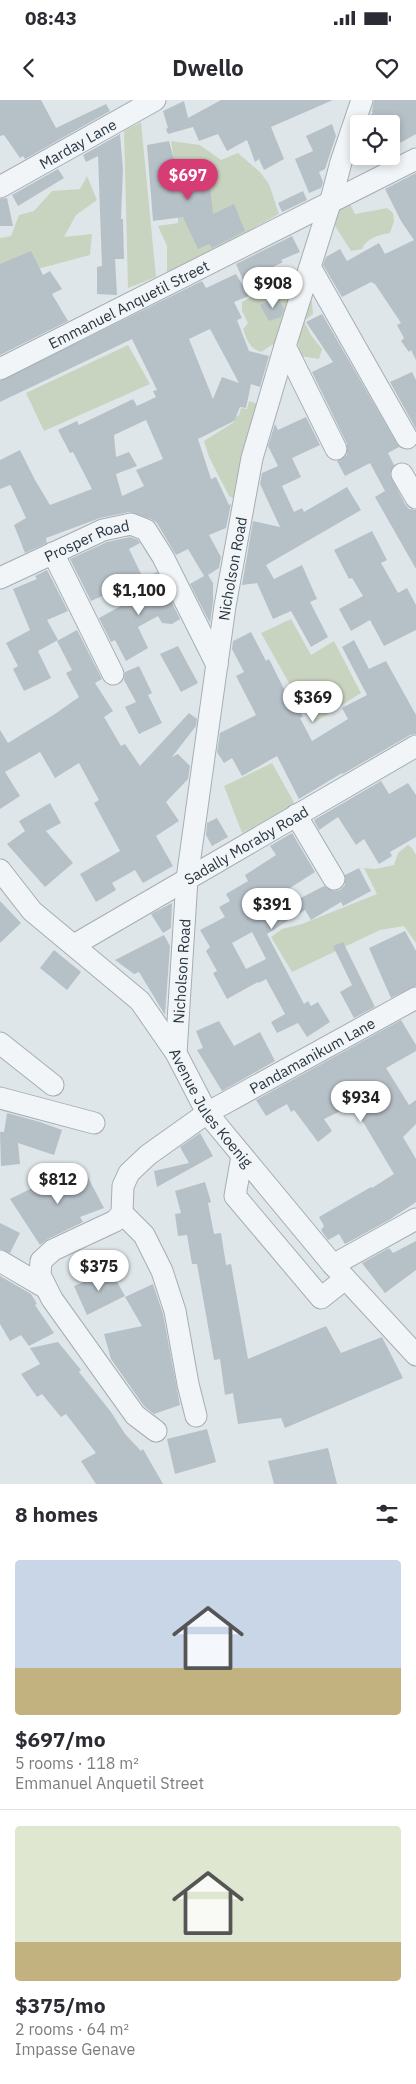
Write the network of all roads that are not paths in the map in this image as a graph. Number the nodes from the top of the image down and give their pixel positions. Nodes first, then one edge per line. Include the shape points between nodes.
1 (155, 100) edge
2 (362, 100) edge
3 (416, 159) edge
4 (0, 186) edge
5 (331, 200) junction
6 (310, 267) junction
7 (285, 346) junction
8 (0, 368) edge
9 (407, 438) dead end
10 (336, 449) dead end
11 (402, 474) dead end
12 (416, 498) edge
13 (53, 553) junction
14 (0, 578) edge
15 (217, 664) junction
16 (113, 674) dead end
17 (416, 746) edge
18 (296, 815) junction
19 (0, 870) edge
20 (187, 878) junction
21 (334, 880) dead end
22 (74, 945) junction
23 (416, 998) edge
24 (0, 1043) edge
25 (176, 1053) junction
26 (53, 1085) dead end
27 (0, 1098) edge
28 (207, 1113) junction
29 (94, 1123) dead end
30 (242, 1156) junction
31 (122, 1213) junction
32 (416, 1219) edge
33 (0, 1252) edge
34 (0, 1261) edge
35 (339, 1272) junction
36 (43, 1282) junction
37 (416, 1355) edge
38 (196, 1416) dead end
39 (156, 1431) dead end

1 - 4 street, Marday Lane
2 - 5 street, Nicholson Road
3 - 5 street, Emmanuel Anquetil Street
5 - 6 street, Nicholson Road
5 - 8 street, Emmanuel Anquetil Street
6 - 7 street, Nicholson Road
6 - 9 street
7 - 10 street
7 - 15 street, Nicholson Road via 252,458
11 - 12 street
13 - 14 street, Prosper Road
13 - 15 street, Prosper Road via 103,530 131,524 146,530 164,557
13 - 16 street
15 - 20 street, Nicholson Road
17 - 18 street, Sadally Moraby Road
18 - 20 street, Sadally Moraby Road
18 - 21 street
19 - 22 street, Avenue Jules Koenig via 32,911
20 - 22 street, Sadally Moraby Road
20 - 25 street, Nicholson Road
22 - 25 street, Avenue Jules Koenig via 140,1001
23 - 28 street, Pandamanikum Lane
24 - 26 street
25 - 28 street, Avenue Jules Koenig
27 - 29 street
28 - 30 street, Avenue Jules Koenig
28 - 31 street, Pandamanikum Lane via 148,1155 129,1173 123,1186
30 - 35 street, Avenue Jules Koenig
30 - 35 street via 235,1196 321,1298
31 - 36 street via 115,1221 53,1250 41,1261
31 - 38 street via 144,1235 162,1272 175,1311
32 - 35 street
33 - 36 street
34 - 36 street
35 - 37 street, Avenue Jules Koenig
36 - 39 street via 135,1415

